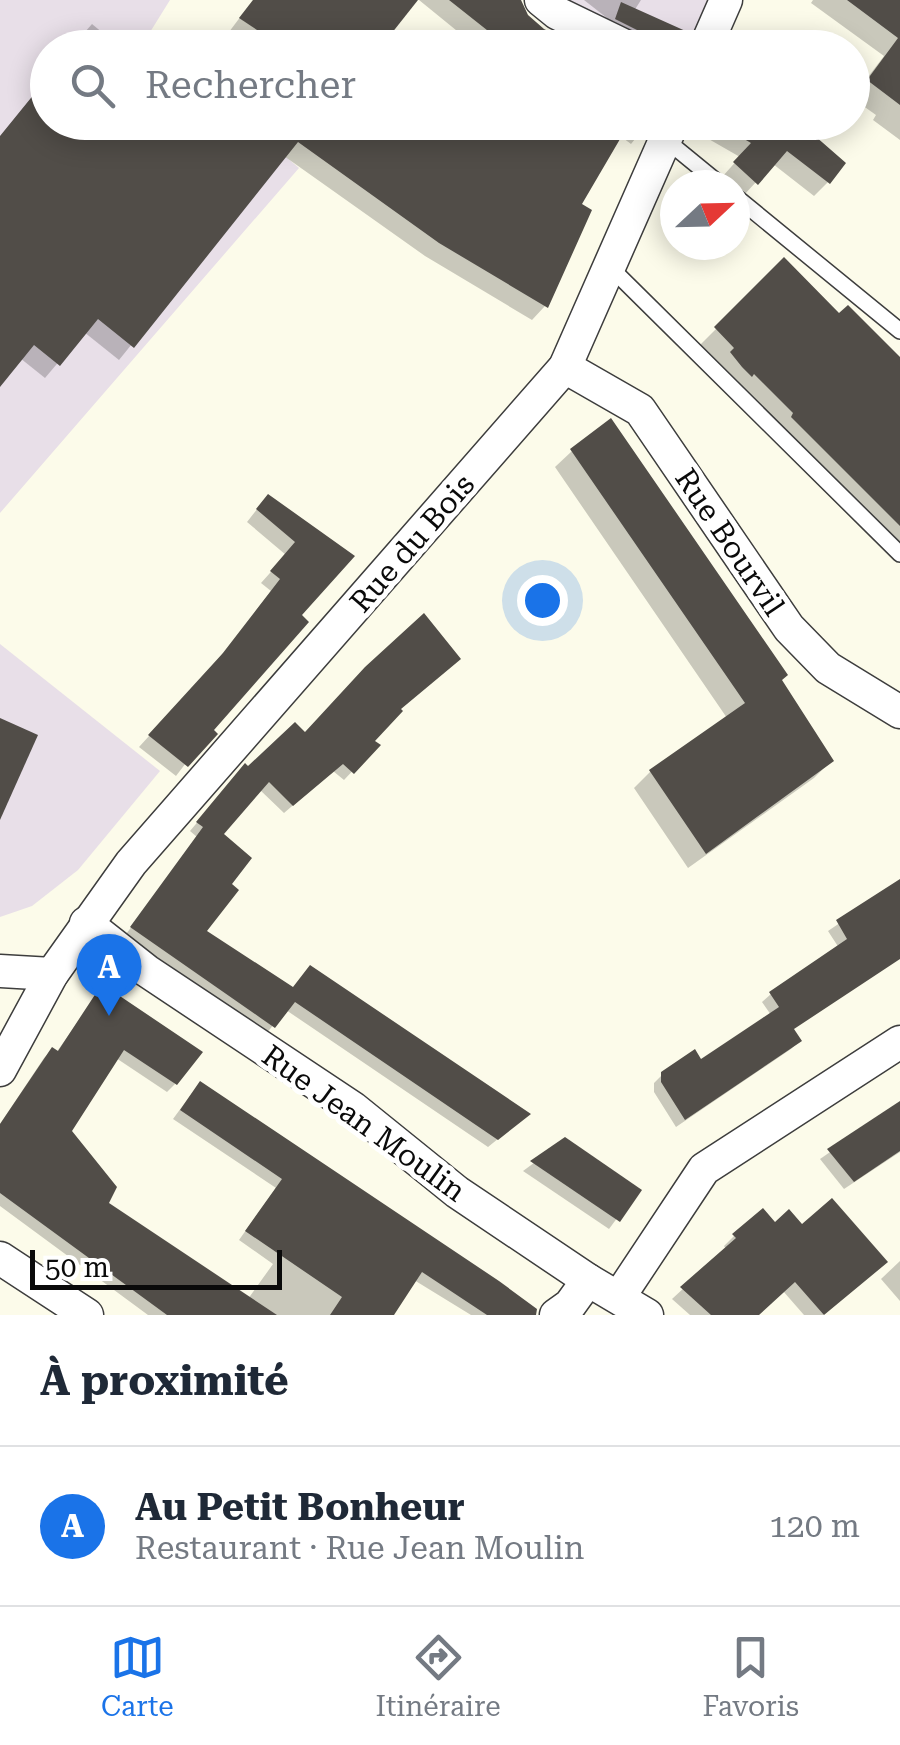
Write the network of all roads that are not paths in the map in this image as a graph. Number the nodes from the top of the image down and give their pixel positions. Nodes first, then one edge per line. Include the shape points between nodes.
1 (541, 0) edge
2 (726, 0) edge
3 (592, 30) edge
4 (712, 30) edge
5 (665, 140) edge
6 (678, 140) edge
7 (707, 170) edge
8 (750, 208) edge
9 (610, 267) junction
10 (900, 331) edge
11 (565, 367) junction
12 (900, 554) edge
13 (900, 712) edge
14 (86, 923) junction
15 (3, 970) edge
16 (52, 974) junction
17 (900, 1042) edge
18 (0, 1070) edge
19 (0, 1258) edge
20 (588, 1280) junction
21 (619, 1297) junction
22 (87, 1315) edge
23 (556, 1315) edge
24 (647, 1315) edge

1 - 3 street
2 - 4 street
5 - 9 street, Rue du Bois
6 - 7 lane
8 - 10 lane
9 - 11 street, Rue du Bois
9 - 12 lane
11 - 13 street, Rue Bourvil via 640,410 789,628 828,668
11 - 14 street, Rue du Bois via 131,863
14 - 16 street, Rue du Bois
14 - 20 street, Rue Jean Moulin
15 - 16 street
16 - 18 street, Rue du Bois
17 - 21 street via 704,1169
19 - 22 street
20 - 21 street, Rue Jean Moulin
20 - 23 street
21 - 24 street, Rue Jean Moulin

